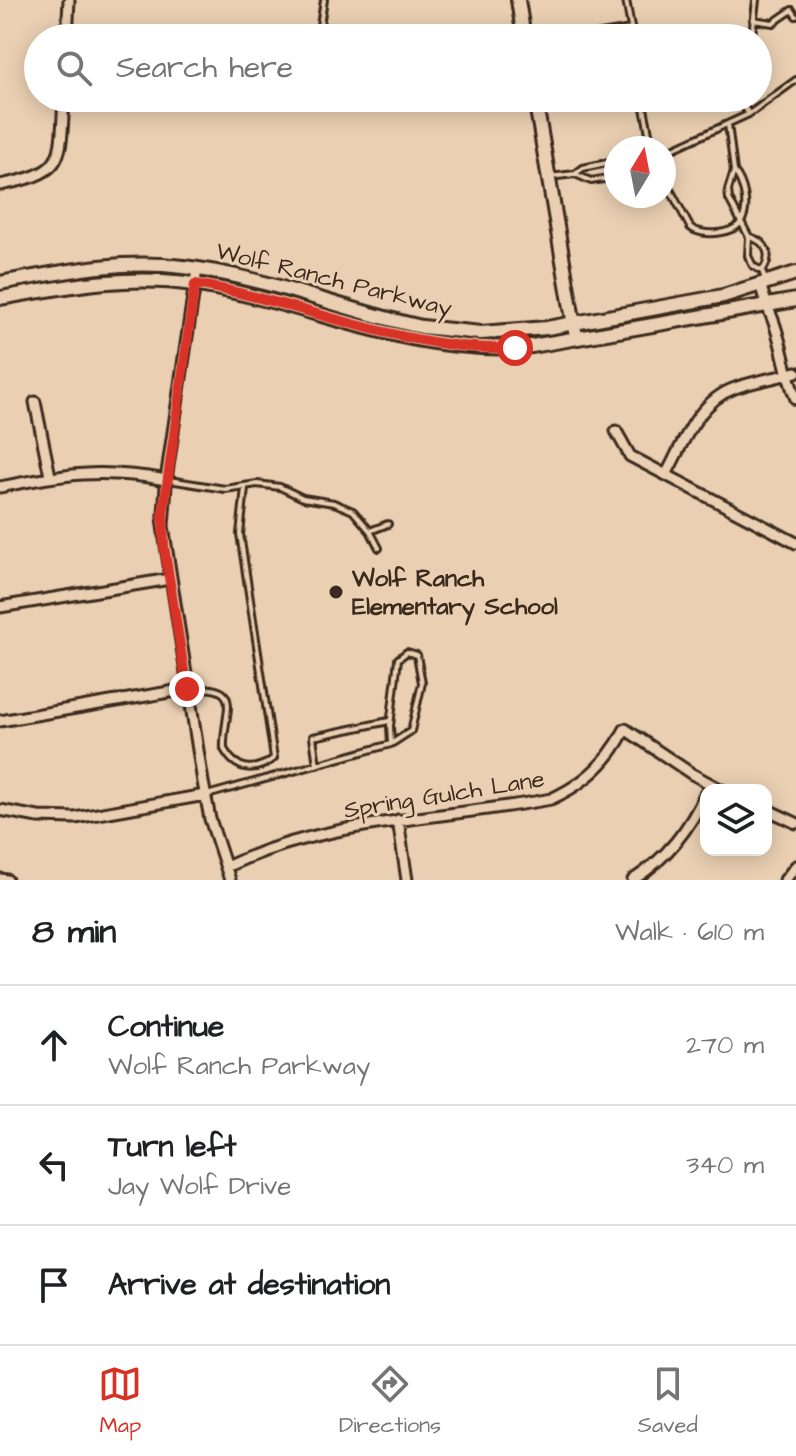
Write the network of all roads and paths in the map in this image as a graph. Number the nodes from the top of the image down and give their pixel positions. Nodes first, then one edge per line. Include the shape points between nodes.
1 (69, 0) edge
2 (324, 0) edge
3 (518, 0) edge
4 (626, 0) edge
5 (756, 0) edge
6 (796, 16) edge
7 (753, 20) junction
8 (68, 24) edge
9 (320, 24) edge
10 (522, 24) edge
11 (630, 24) edge
12 (753, 24) edge
13 (796, 80) edge
14 (772, 97) edge
15 (63, 112) edge
16 (537, 112) edge
17 (645, 112) edge
18 (752, 112) edge
19 (749, 114) joint
20 (728, 124) junction
21 (650, 136) edge
22 (676, 148) edge
23 (604, 164) edge
24 (734, 171) junction
25 (575, 174) junction
26 (548, 177) junction
27 (604, 179) edge
28 (0, 185) edge
29 (676, 198) edge
30 (742, 221) junction
31 (749, 237) junction
32 (197, 269) junction
33 (796, 273) edge
34 (763, 279) junction
35 (0, 283) edge
36 (195, 284) junction
37 (0, 298) edge
38 (796, 300) edge
39 (764, 304) junction
40 (573, 324) junction
41 (576, 338) junction
42 (791, 373) edge
43 (796, 399) edge
44 (35, 402) dead end
45 (616, 431) dead end
46 (666, 475) junction
47 (50, 476) junction
48 (166, 480) junction
49 (0, 487) edge
50 (245, 488) junction
51 (388, 524) dead end
52 (370, 531) junction
53 (796, 543) edge
54 (379, 548) dead end
55 (170, 579) junction
56 (0, 607) edge
57 (187, 689) junction
58 (0, 721) edge
59 (390, 721) junction
60 (391, 744) junction
61 (317, 765) junction
62 (700, 784) edge
63 (205, 795) junction
64 (700, 806) edge
65 (0, 810) edge
66 (772, 812) edge
67 (398, 820) junction
68 (796, 823) edge
69 (796, 866) edge
70 (226, 867) junction
71 (0, 879) edge
72 (7, 880) edge
73 (230, 880) edge
74 (407, 880) edge
75 (633, 880) edge
76 (785, 880) edge

1 - 8 street
2 - 9 lane
3 - 10 street
4 - 11 lane
5 - 7 lane
6 - 7 lane via 792,10 773,23
7 - 12 lane
13 - 14 lane
15 - 28 street via 61,146 53,164 34,178
16 - 26 street
17 - 21 lane
18 - 19 lane
19 - 20 lane
20 - 22 lane
20 - 24 lane
23 - 25 lane
24 - 30 lane via 745,199
24 - 30 lane via 729,199
25 - 26 lane
25 - 27 lane via 591,181
26 - 40 street
29 - 30 lane via 696,232 708,235
30 - 31 lane
31 - 34 lane via 748,256
31 - 34 lane via 765,246
32 - 35 street, Wolf Ranch Parkway via 106,265
32 - 36 street
32 - 40 street, Wolf Ranch Parkway via 437,329 498,333
33 - 34 street, Wolf Ranch Parkway
34 - 39 street
34 - 40 street, Wolf Ranch Parkway via 723,296
36 - 37 street, Wolf Ranch Parkway via 104,282
36 - 41 street, Wolf Ranch Parkway via 433,344 500,348
36 - 48 street
38 - 39 street, Wolf Ranch Parkway
39 - 41 street, Wolf Ranch Parkway
39 - 42 street
40 - 41 street
42 - 43 street
42 - 46 street via 732,389 713,401 696,418
44 - 47 street
45 - 46 street via 630,456
46 - 53 street
47 - 48 street via 101,472
47 - 49 street
48 - 50 lane
48 - 55 street via 163,536
50 - 52 lane via 280,487 343,506
50 - 57 lane via 240,534 274,758 263,765 236,765 224,749 228,700 213,687
51 - 52 lane
52 - 54 lane
55 - 56 street
55 - 57 street
57 - 58 street
57 - 63 street
59 - 60 lane
59 - 60 lane via 398,659 407,652 417,655 422,683 413,725
59 - 61 lane via 313,737
60 - 61 lane
61 - 63 lane
62 - 67 street, Spring Gulch Lane via 625,729 590,776 551,799
63 - 65 street via 75,818
63 - 70 street
64 - 75 street via 671,849
66 - 68 street
67 - 70 street, Spring Gulch Lane via 274,846
67 - 74 street
69 - 76 street
70 - 73 street
71 - 72 street

